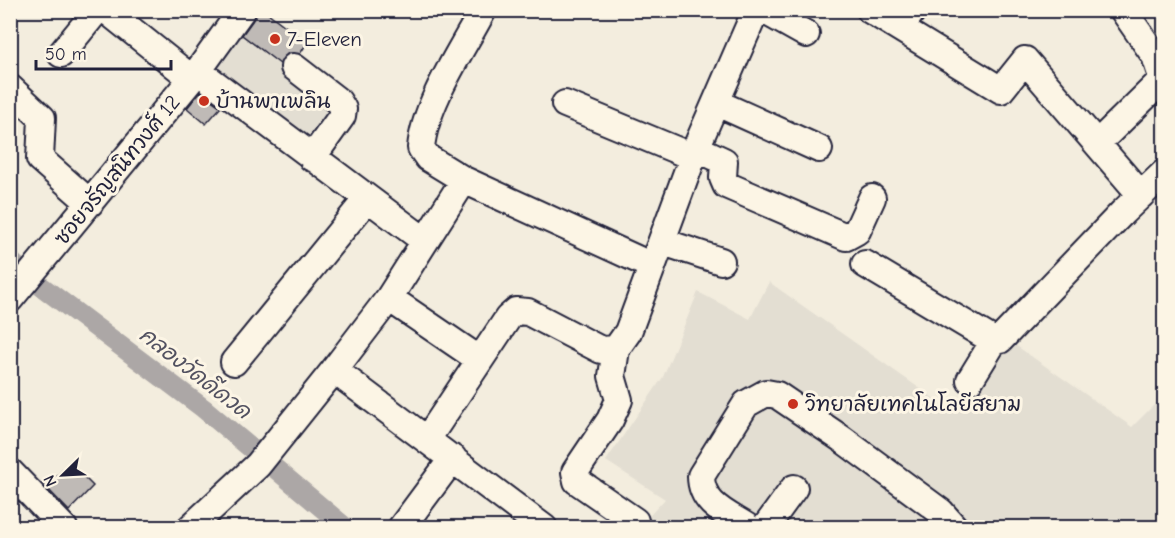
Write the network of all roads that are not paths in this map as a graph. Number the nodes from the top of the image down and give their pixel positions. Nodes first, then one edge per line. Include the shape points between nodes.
1 (98, 10) edge
2 (106, 10) edge
3 (242, 10) edge
4 (483, 10) edge
5 (756, 10) edge
6 (763, 10) edge
7 (870, 10) edge
8 (1123, 10) edge
9 (907, 19) edge
10 (806, 34) dead end
11 (61, 54) dead end
12 (294, 67) dead end
13 (1162, 67) edge
14 (195, 74) junction
15 (10, 88) edge
16 (717, 103) junction
17 (565, 104) dead end
18 (1108, 133) dead end
19 (819, 149) dead end
20 (695, 152) junction
21 (312, 158) junction
22 (1164, 173) edge
23 (464, 180) junction
24 (1141, 195) junction
25 (872, 198) dead end
26 (367, 199) junction
27 (90, 203) junction
28 (425, 241) junction
29 (663, 242) junction
30 (721, 261) dead end
31 (865, 264) dead end
32 (652, 266) junction
33 (23, 284) edge
34 (389, 298) junction
35 (994, 341) junction
36 (616, 349) junction
37 (480, 360) junction
38 (234, 362) dead end
39 (334, 370) junction
40 (970, 380) dead end
41 (428, 438) junction
42 (453, 458) junction
43 (10, 472) edge
44 (794, 488) dead end
45 (518, 520) edge
46 (635, 521) dead end
47 (64, 528) edge
48 (190, 528) edge
49 (401, 528) edge
50 (544, 528) edge
51 (749, 528) edge
52 (765, 528) edge
53 (955, 528) edge

1 - 11 street
2 - 14 street
3 - 14 street, ซอยจรัญสนิทวงศ์ 12
4 - 23 street via 423,133 421,148 428,158
5 - 16 street
6 - 10 street
7 - 9 street
8 - 13 street
9 - 24 street via 1001,90 1025,60
12 - 21 street via 343,109
13 - 18 street
14 - 21 street
14 - 27 street, ซอยจรัญสนิทวงศ์ 12
15 - 27 street via 42,118 39,155 44,165
16 - 19 street
16 - 20 street
17 - 20 street
20 - 25 street via 724,161 726,185 846,237 857,231
20 - 29 street
21 - 26 street
22 - 24 street
23 - 28 street
23 - 32 street
24 - 35 street via 1014,329
26 - 28 street
26 - 38 street
27 - 33 street, ซอยจรัญสนิทวงศ์ 12
28 - 34 street
29 - 30 street
29 - 32 street
31 - 35 street
32 - 36 street via 628,332
34 - 37 street
34 - 39 street
35 - 40 street
36 - 37 street via 602,350 528,312 516,311
36 - 46 street via 612,376 620,400 575,472 578,481
37 - 41 street
39 - 41 street
39 - 48 street via 261,460
41 - 42 street
42 - 45 street
42 - 49 street
43 - 47 street
44 - 52 street
45 - 50 street
51 - 53 street via 708,501 701,488 701,476 746,404 766,393 777,395 834,433 941,512

